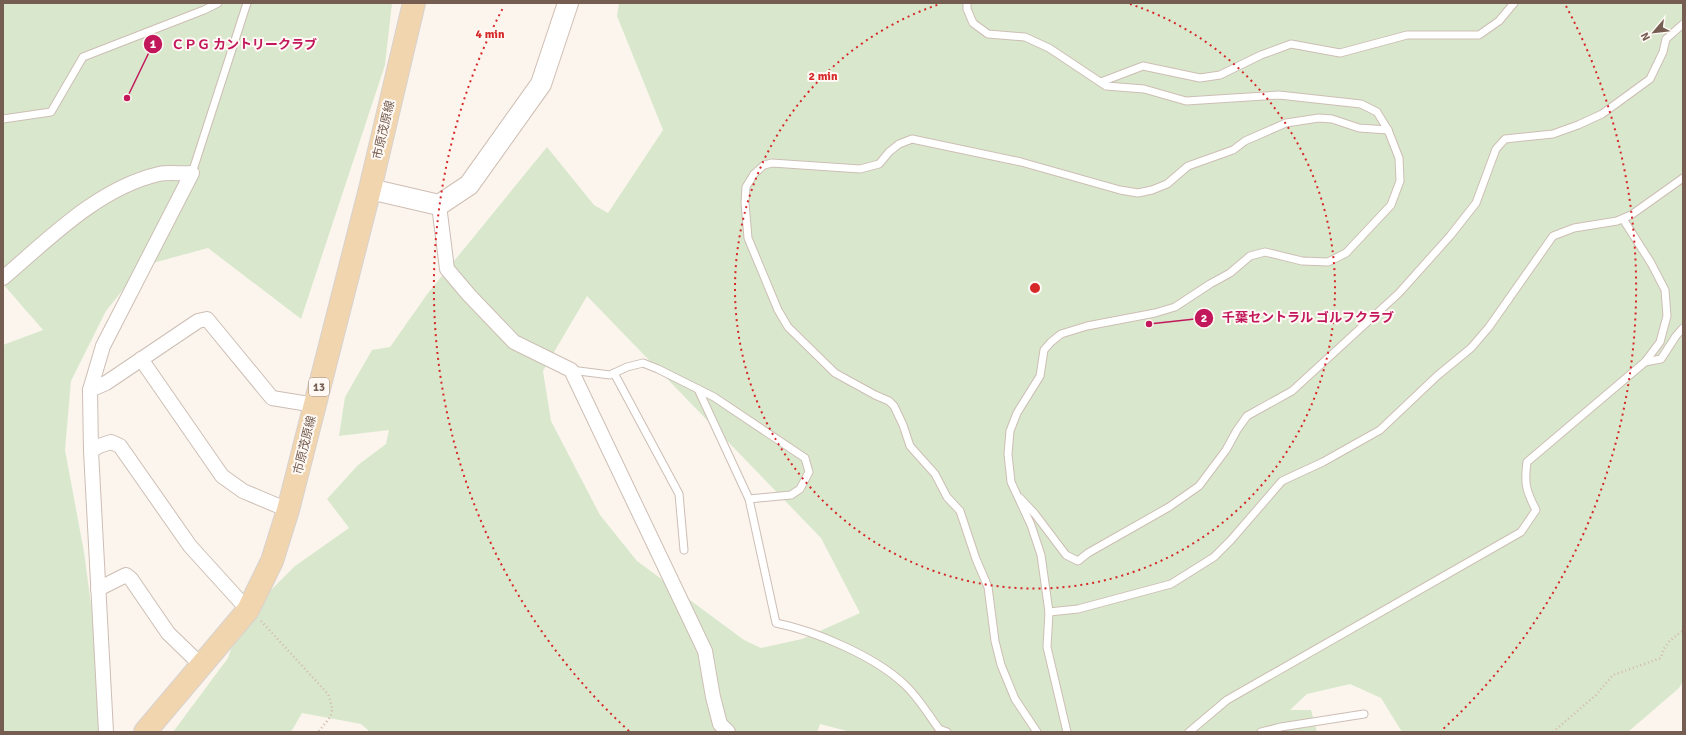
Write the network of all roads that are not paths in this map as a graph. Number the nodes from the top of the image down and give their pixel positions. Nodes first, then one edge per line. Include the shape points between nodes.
1 (218, 3) edge
2 (247, 3) edge
3 (414, 3) edge
4 (568, 3) edge
5 (967, 3) edge
6 (1514, 3) edge
7 (1683, 24) edge
8 (1101, 82) junction
9 (3, 119) edge
10 (1388, 130) junction
11 (192, 173) junction
12 (1683, 178) edge
13 (370, 189) junction
14 (440, 204) junction
15 (1623, 219) junction
16 (3, 278) edge
17 (1683, 328) edge
18 (141, 359) junction
19 (1645, 362) junction
20 (571, 370) junction
21 (614, 373) junction
22 (698, 389) junction
23 (90, 390) junction
24 (314, 406) junction
25 (91, 451) junction
26 (1016, 493) junction
27 (749, 499) junction
28 (288, 510) junction
29 (684, 550) dead end
30 (98, 589) junction
31 (248, 610) junction
32 (1049, 612) junction
33 (202, 666) junction
34 (1364, 714) dead end
35 (106, 732) edge
36 (145, 732) edge
37 (728, 732) edge
38 (947, 732) edge
39 (1038, 732) edge
40 (1067, 732) edge
41 (1189, 732) edge
42 (1261, 732) edge

1 - 9 lane via 83,57 51,112
2 - 11 lane
3 - 13 main road, 市原茂原線 / 13
4 - 14 street via 541,84 469,185
5 - 8 lane via 973,23 988,34 1025,37 1049,48
6 - 8 lane via 1499,21 1478,35 1407,35 1340,53 1291,44 1220,75 1200,78 1143,66
7 - 26 lane via 1666,39 1663,52 1650,79 1602,114 1553,134 1505,139 1496,149 1476,203 1450,236 1399,293 1292,391 1247,416 1199,486 1169,507 1078,561 1066,555
8 - 10 lane via 1106,86 1144,89 1186,101 1279,95 1361,104 1377,112
10 - 26 lane via 1399,158 1400,181 1391,205 1346,253 1328,262 1302,261 1265,252 1250,256 1230,273 1175,307 1087,326 1061,334 1051,342 1044,350 1040,376 1017,413 1010,432 1008,454 1011,482
10 - 39 lane via 1359,128 1332,119 1319,118 1286,123 1246,140 1233,150 1188,166 1167,184 1138,193 1021,162 912,139 899,144 879,164 860,169 772,163 764,165 754,174 746,187 748,238 778,310 788,327 835,373 894,406 910,446 931,470 947,497 960,512 988,586 995,641 1001,665 1015,699
11 - 16 street via 160,174 125,186 89,207
11 - 23 street via 103,346
12 - 15 lane
13 - 14 street
13 - 24 main road, 市原茂原線 / 13
14 - 20 street via 447,269 514,342
15 - 19 lane via 1665,290 1667,316 1660,342
15 - 32 lane via 1574,228 1553,236 1490,328 1470,348 1380,430 1282,481 1214,557 1171,584 1078,609
17 - 19 lane via 1661,359
18 - 23 street via 106,383
18 - 24 street via 198,321 207,319 272,398
18 - 28 street via 222,476 243,491
19 - 41 lane via 1527,462 1527,492 1536,510 1521,532 1227,700
20 - 21 lane via 610,375
20 - 37 street via 705,651 720,724
21 - 22 lane via 643,363
21 - 29 lane via 680,494
22 - 27 lane
22 - 27 lane via 805,458 809,472 800,489 791,495
23 - 25 street
24 - 28 main road, 市原茂原線 / 13
25 - 30 street
25 - 31 street via 111,442 120,446 190,546
26 - 32 lane via 1031,525 1041,556
27 - 38 lane via 776,623 794,626 881,666 906,686 939,729
28 - 31 main road, 市原茂原線 / 13 via 272,561
30 - 33 street via 126,575 168,633
30 - 35 street
31 - 33 main road, 市原茂原線 / 13
32 - 40 lane via 1047,647
33 - 36 main road, 市原茂原線 / 13
34 - 42 lane

